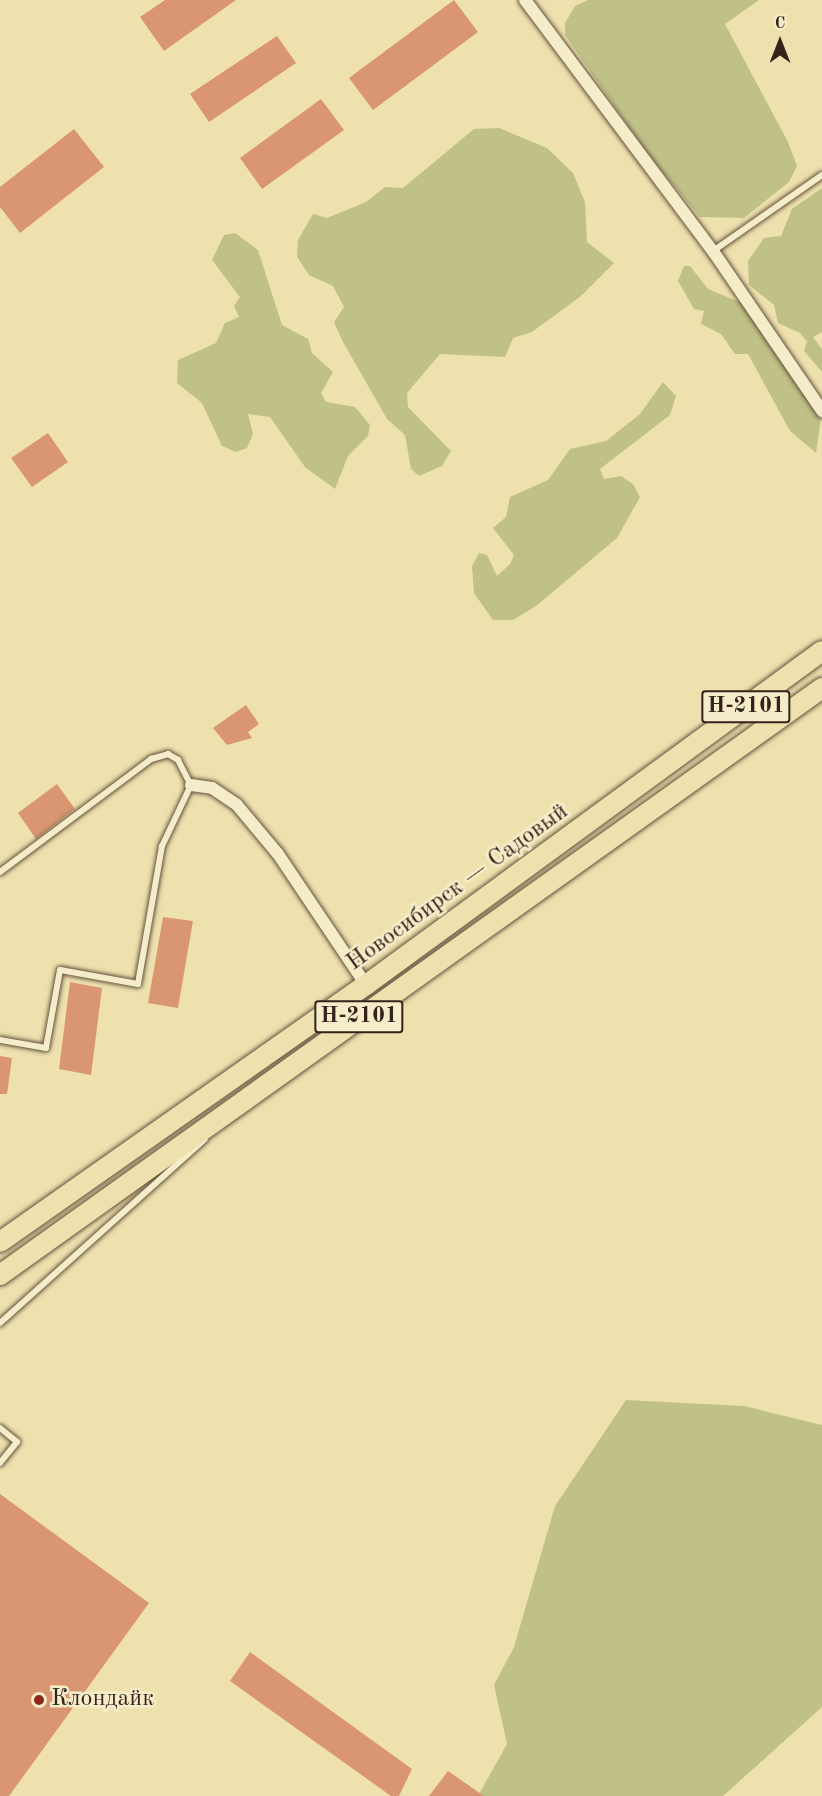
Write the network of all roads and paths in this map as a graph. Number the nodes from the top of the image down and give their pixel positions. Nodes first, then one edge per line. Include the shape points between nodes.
1 (525, 0) edge
2 (822, 175) edge
3 (712, 251) junction
4 (822, 411) edge
5 (822, 651) edge
6 (822, 688) edge
7 (191, 785) junction
8 (0, 872) edge
9 (366, 985) junction
10 (0, 1040) edge
11 (260, 1088) junction
12 (0, 1242) edge
13 (0, 1275) edge
14 (0, 1323) edge
15 (0, 1428) edge
16 (0, 1463) edge

1 - 3 street
2 - 3 lane
3 - 4 street
5 - 9 main road, Новосибирск — Садовый / Н-2101
6 - 11 main road, Новосибирск — Садовый / Н-2101
7 - 8 lane via 178,760 168,754 151,759
7 - 9 street via 212,788 237,805 278,854
7 - 10 lane via 162,846 138,984 60,970 46,1048
9 - 12 main road, Новосибирск — Садовый / Н-2101
11 - 13 main road, Новосибирск — Садовый / Н-2101
11 - 14 lane
15 - 16 lane via 17,1442

